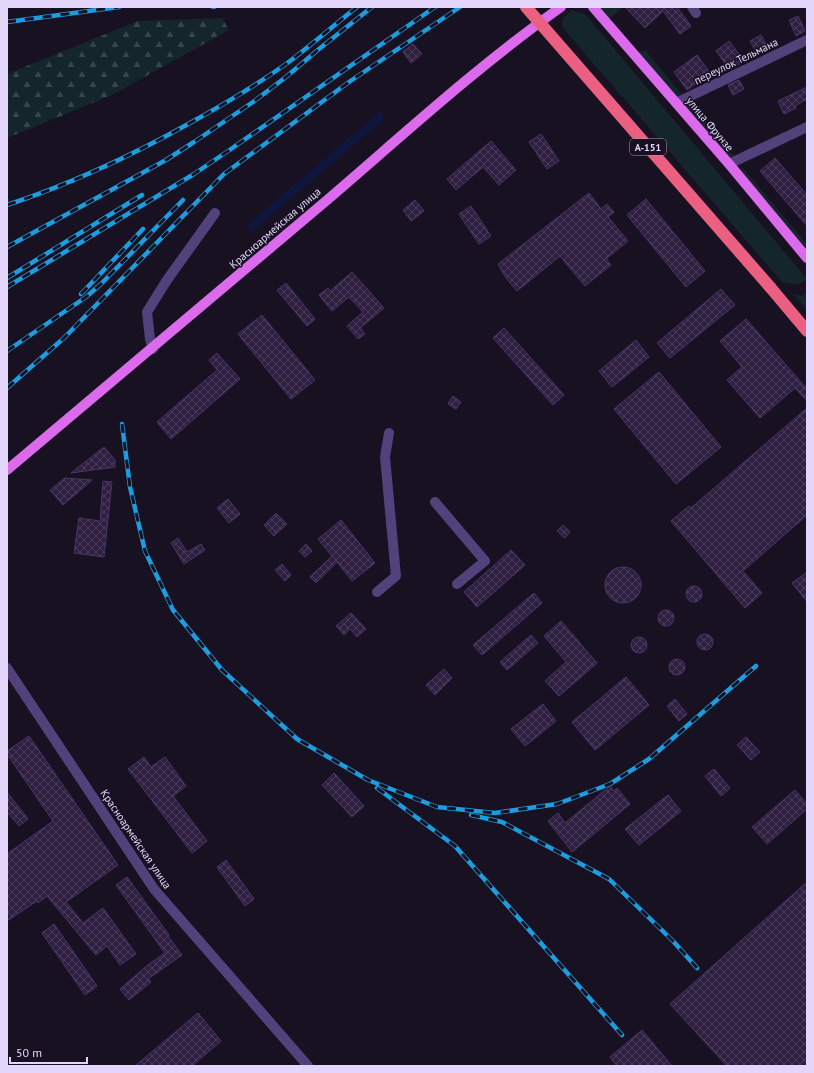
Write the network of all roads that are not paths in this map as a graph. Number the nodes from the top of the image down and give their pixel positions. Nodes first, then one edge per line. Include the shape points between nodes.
1 (526, 7) edge
2 (561, 7) edge
3 (593, 7) edge
4 (807, 40) edge
5 (676, 103) junction
6 (807, 127) edge
7 (729, 164) junction
8 (215, 213) dead end
9 (807, 258) edge
10 (807, 331) edge
11 (153, 349) junction
12 (389, 432) dead end
13 (7, 470) edge
14 (435, 502) dead end
15 (456, 584) dead end
16 (377, 592) dead end
17 (7, 668) edge
18 (308, 1066) edge

1 - 10 highway, А-151, bridge
2 - 11 main road, Красноармейская улица via 520,36 461,84
3 - 5 main road, улица Фрунзе
4 - 5 street, переулок Тельмана
5 - 7 main road, улица Фрунзе
6 - 7 street
7 - 9 main road, улица Фрунзе
8 - 11 street via 166,280 147,312
11 - 13 main road, Красноармейская улица
12 - 16 street via 385,457 396,576
14 - 15 street via 485,561
17 - 18 street, Красноармейская улица via 154,889

